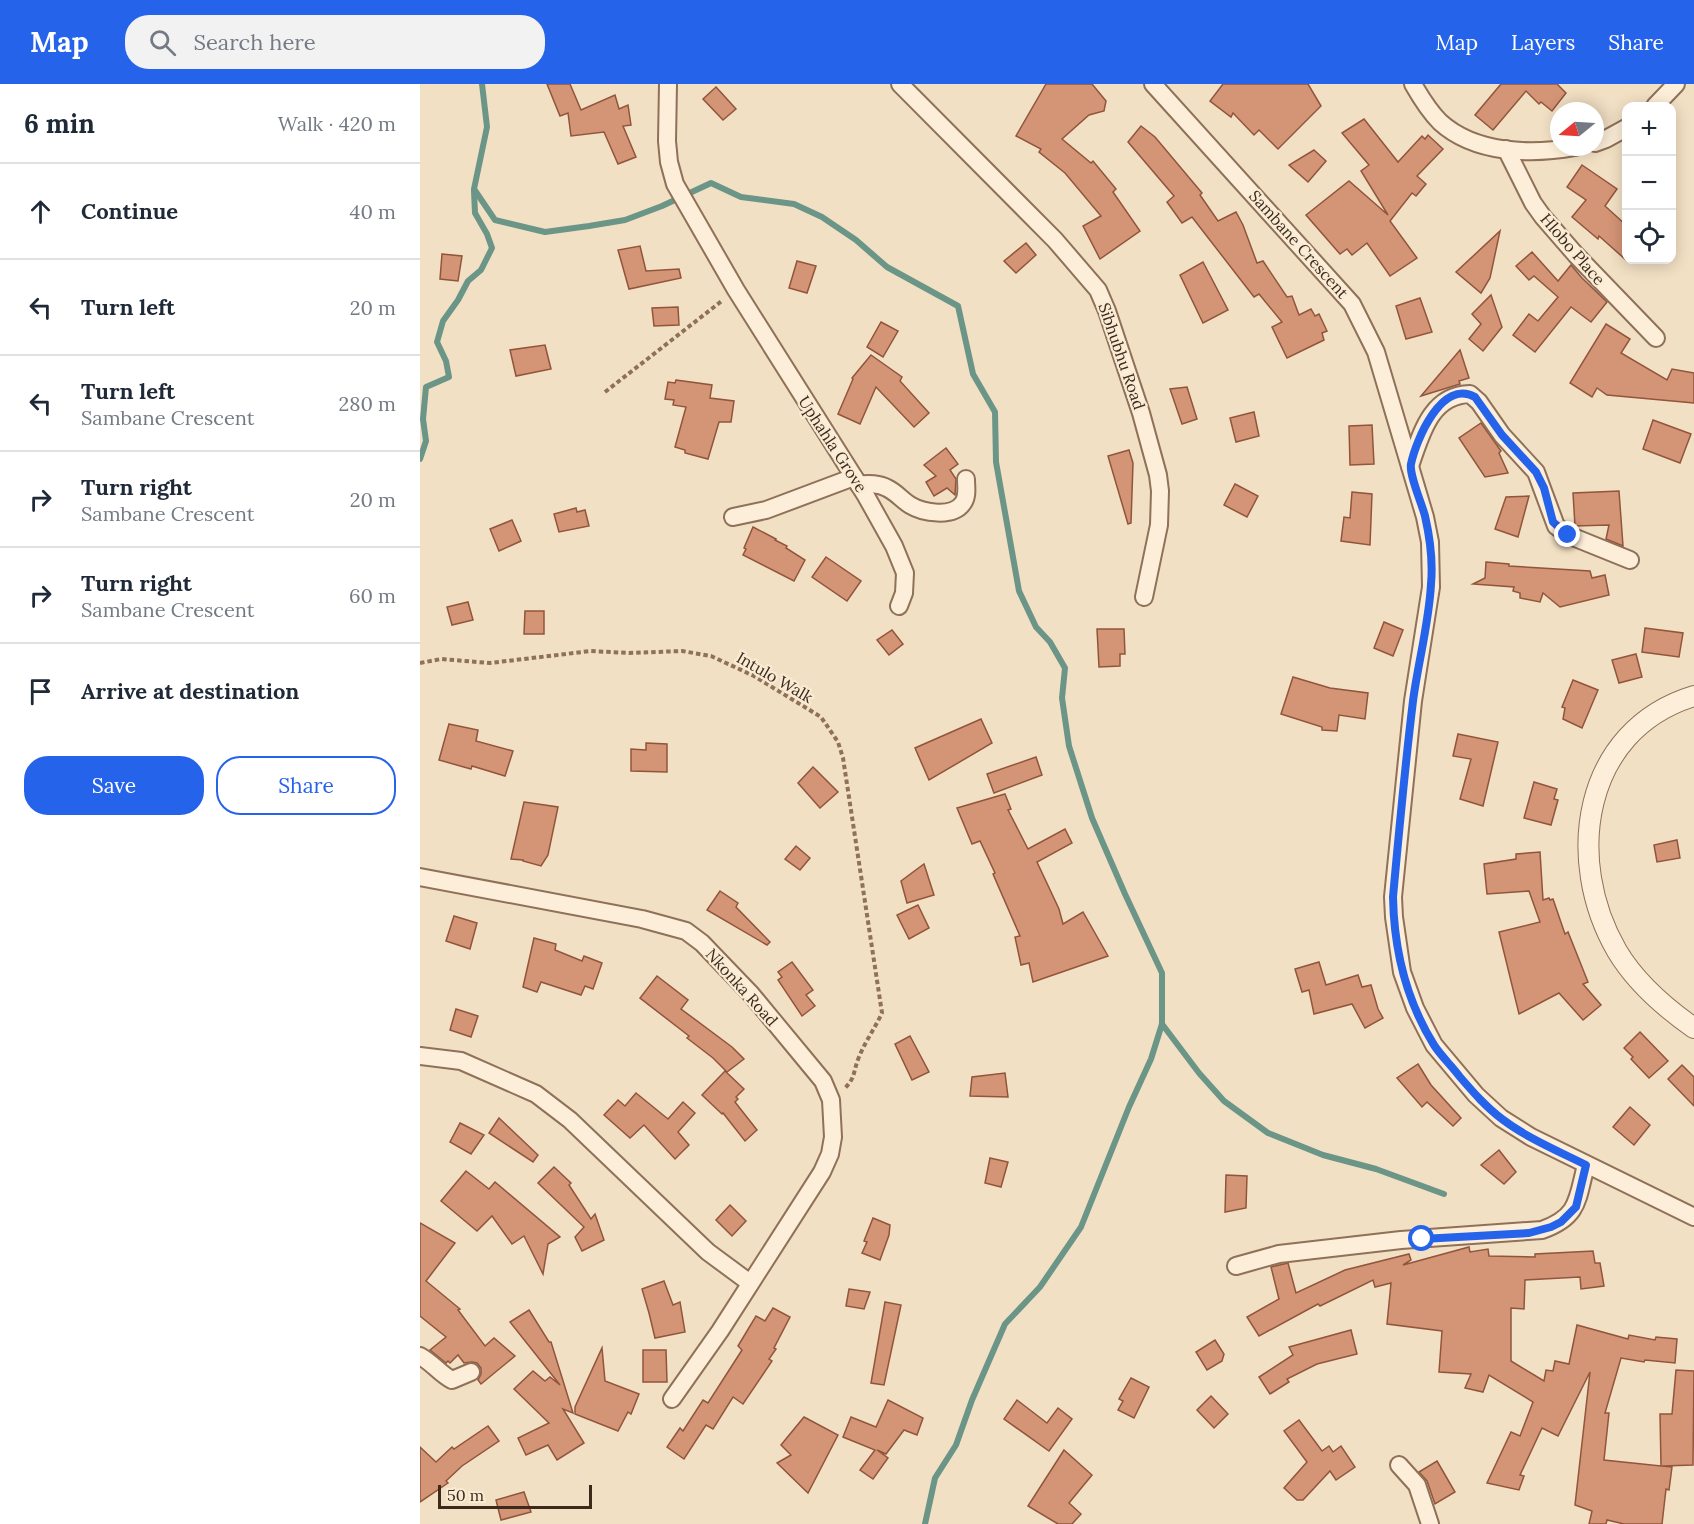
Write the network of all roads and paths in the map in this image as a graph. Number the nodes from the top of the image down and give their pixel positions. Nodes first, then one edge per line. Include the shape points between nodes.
1 (668, 84) edge
2 (900, 84) edge
3 (1153, 84) edge
4 (1413, 84) edge
5 (1676, 84) edge
6 (1659, 102) edge
7 (1622, 130) edge
8 (1604, 140) edge
9 (1506, 149) junction
10 (1550, 150) edge
11 (736, 290) junction
12 (1656, 338) dead end
13 (605, 392) dead end
14 (1410, 466) junction
15 (966, 480) dead end
16 (857, 481) junction
17 (733, 517) dead end
18 (1630, 560) dead end
19 (1144, 597) dead end
20 (899, 606) dead end
21 (420, 663) edge
22 (1694, 696) edge
23 (420, 877) edge
24 (1694, 1028) edge
25 (420, 1056) edge
26 (831, 1101) junction
27 (1586, 1165) junction
28 (1694, 1217) edge
29 (1236, 1266) dead end
30 (750, 1283) junction
31 (420, 1356) edge
32 (471, 1372) dead end
33 (672, 1399) dead end
34 (1399, 1465) dead end
35 (1430, 1524) edge

1 - 11 street, Uphahla Grove via 667,141 675,184
2 - 19 street, Sibhubhu Road via 1055,240 1098,290 1158,475 1159,525
3 - 14 street, Sambane Crescent via 1352,304 1376,352
4 - 9 street via 1442,124 1483,145
5 - 6 street
7 - 8 street
9 - 10 street
9 - 12 street, Hlobo Place via 1544,217
11 - 13 path
11 - 16 street, Uphahla Grove
14 - 18 street via 1434,410 1451,398 1470,394 1536,472 1556,526 1568,535
14 - 27 street, Sambane Crescent via 1430,542 1432,576 1413,701 1393,897 1402,972 1434,1045 1476,1095 1514,1127
15 - 16 street via 963,502 957,508 934,513 908,504 884,486
16 - 17 street
16 - 20 street, Uphahla Grove via 902,565 905,583
21 - 26 path, Intulo Walk via 441,659 490,663 591,651 682,651 711,656 754,676 821,717 843,758 882,1013 859,1057 853,1080
22 - 24 street via 1653,716 1617,751 1603,774 1593,803 1587,850 1600,916 1616,950 1648,991
23 - 26 street, Nkonka Road via 642,919 686,931 751,994 823,1081
25 - 30 street via 461,1061 536,1094 570,1120 708,1252
26 - 30 street, Nkonka Road via 833,1137 822,1172
27 - 28 street, Sambane Crescent
27 - 29 street via 1576,1207 1561,1222 1542,1230 1279,1254
30 - 33 street, Nkonka Road
31 - 32 street via 452,1380
34 - 35 street via 1417,1485

